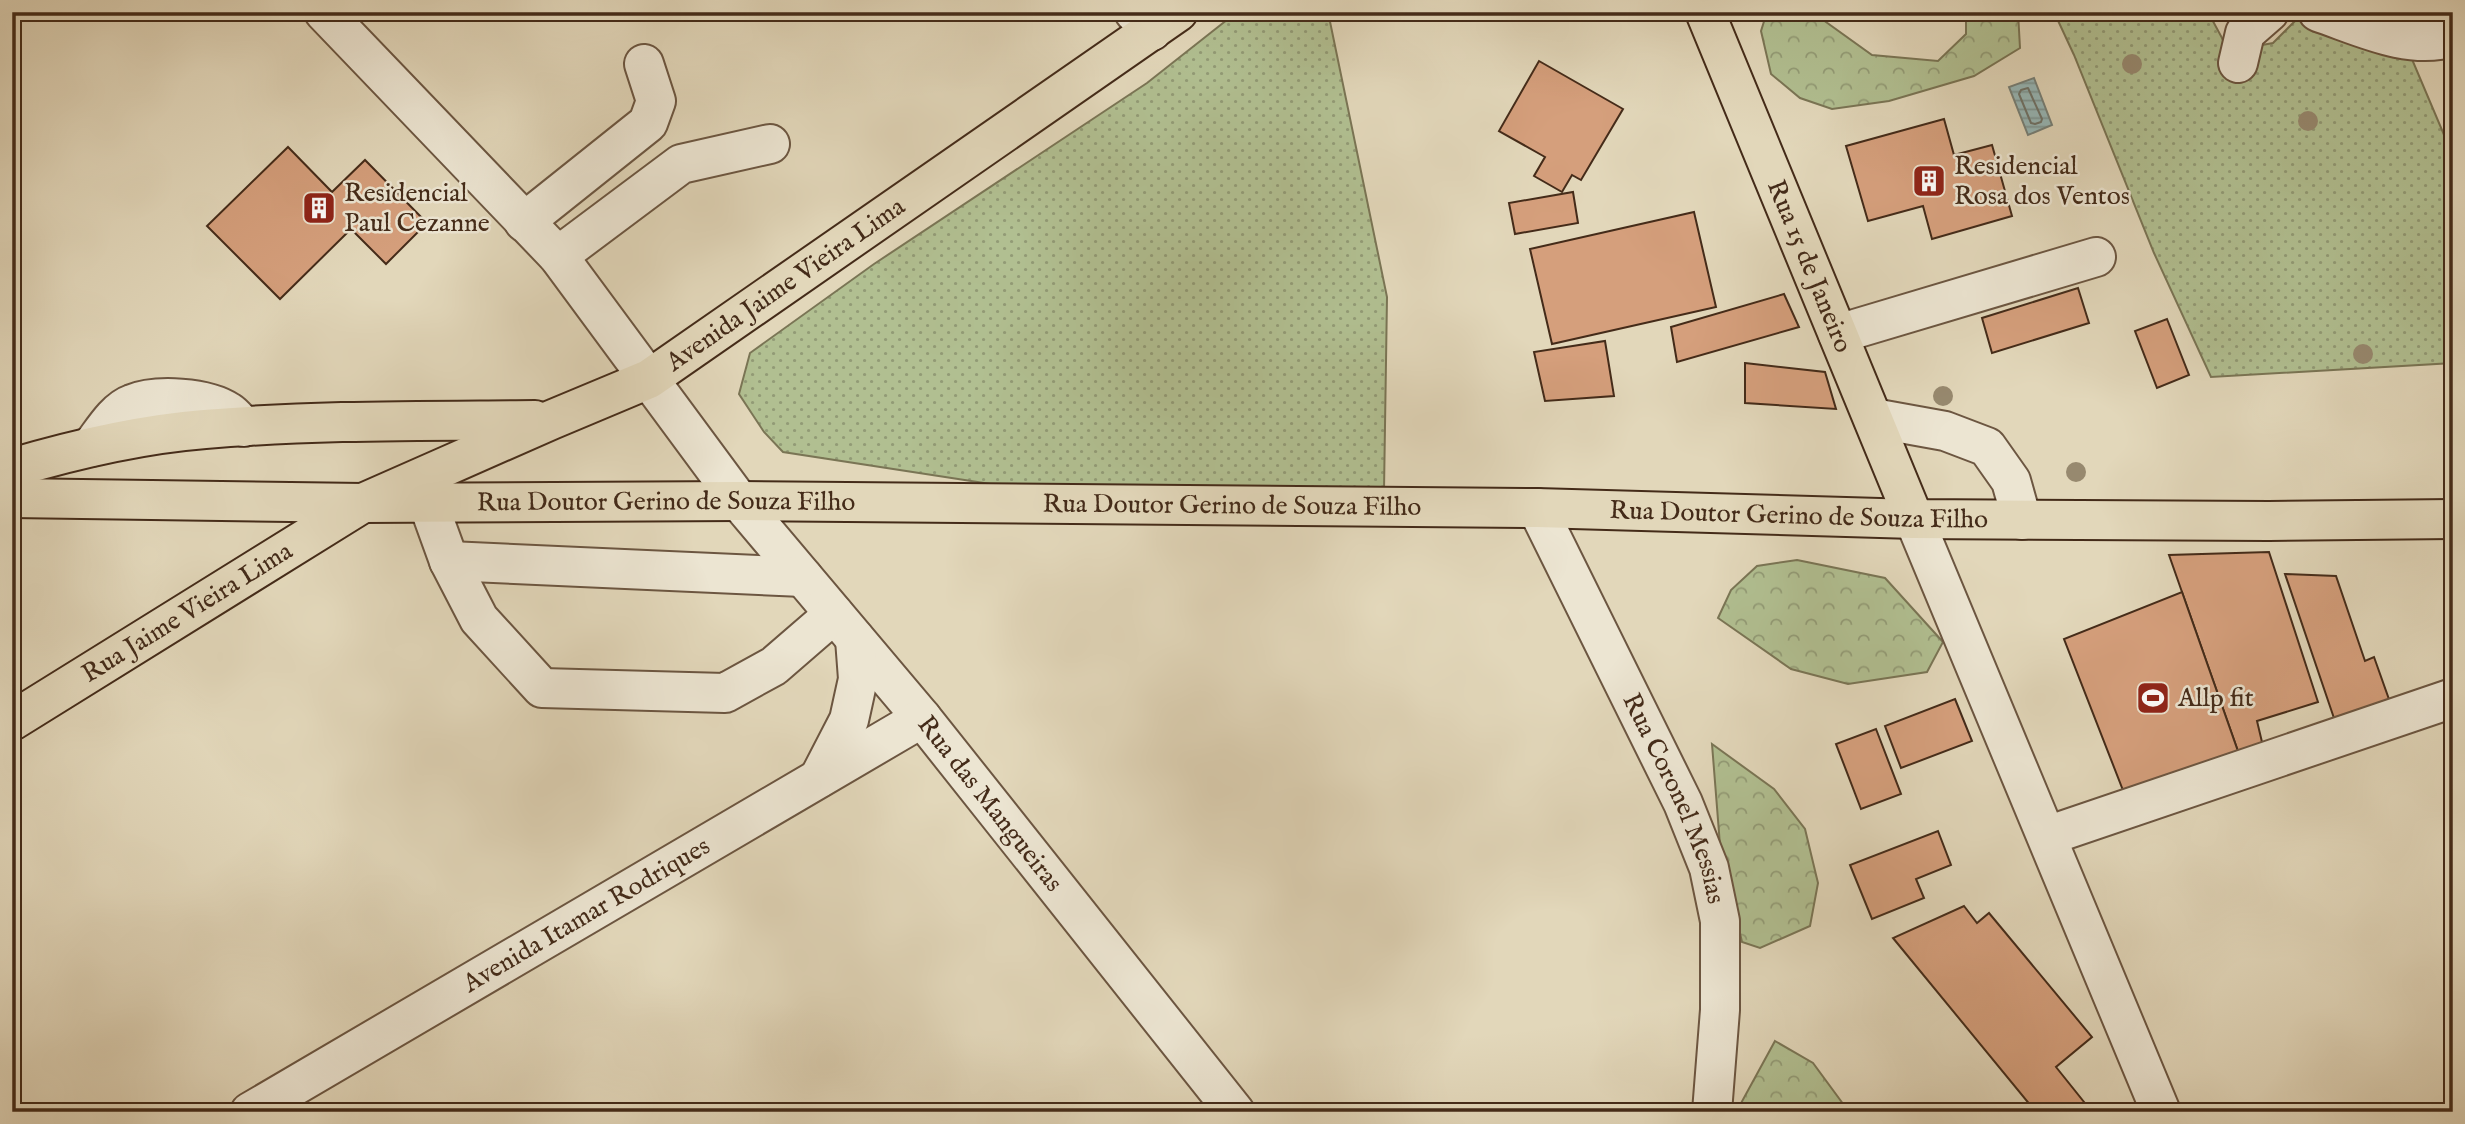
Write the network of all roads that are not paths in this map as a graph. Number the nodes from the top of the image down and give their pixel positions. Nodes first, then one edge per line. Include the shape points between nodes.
1 (324, 12) edge
2 (1705, 12) edge
3 (2269, 12) edge
4 (2318, 12) edge
5 (1154, 18) edge
6 (2453, 37) edge
7 (2238, 63) dead end
8 (644, 64) dead end
9 (770, 144) dead end
10 (524, 222) junction
11 (558, 256) junction
12 (2096, 257) dead end
13 (1838, 334) junction
14 (649, 379) junction
15 (1872, 418) junction
16 (551, 420) junction
17 (12, 468) edge
18 (12, 498) edge
19 (739, 501) junction
20 (363, 503) junction
21 (428, 503) junction
22 (1537, 508) junction
23 (1914, 519) junction
24 (2022, 520) junction
25 (2453, 520) edge
26 (449, 561) junction
27 (803, 578) junction
28 (844, 627) junction
29 (2453, 698) edge
30 (922, 718) junction
31 (12, 721) edge
32 (819, 778) junction
33 (2047, 836) junction
34 (250, 1112) edge
35 (1234, 1112) edge
36 (1712, 1112) edge
37 (2161, 1112) edge

1 - 10 street, Rua das Mangueiras
2 - 13 main road, Rua 15 de Janeiro
3 - 7 street via 2245,33
4 - 6 street via 2397,39
5 - 14 main road, Avenida Jaime Vieira Lima
8 - 10 street via 656,101 648,123
9 - 11 street via 681,164
10 - 11 street, Rua das Mangueiras
11 - 14 street, Rua das Mangueiras
12 - 13 street
13 - 15 main road, Rua 15 de Janeiro
14 - 16 main road, Avenida Jaime Vieira Lima
14 - 19 street, Rua das Mangueiras
15 - 23 main road, Rua 15 de Janeiro
15 - 24 street via 1945,431 1987,447 2011,481
16 - 17 main road via 370,421 203,429 91,447
16 - 20 main road, Avenida Jaime Vieira Lima
18 - 20 main road, Rua Doutor Gerino de Souza Filho
19 - 21 main road, Rua Doutor Gerino de Souza Filho
19 - 22 main road, Rua Doutor Gerino de Souza Filho
19 - 27 street, Rua das Mangueiras
20 - 21 main road, Rua Doutor Gerino de Souza Filho
20 - 31 main road, Rua Jaime Vieira Lima
21 - 26 street
22 - 23 main road, Rua Doutor Gerino de Souza Filho
22 - 36 street, Rua Coronel Messias via 1683,803 1709,868 1720,921 1720,1010
23 - 24 main road, Rua Doutor Gerino de Souza Filho
23 - 33 street
24 - 25 main road, Rua Doutor Gerino de Souza Filho
26 - 27 street
26 - 28 street via 479,620 542,688 724,693
27 - 28 street, Rua das Mangueiras
28 - 30 street, Rua das Mangueiras
28 - 32 street via 858,679 849,720
29 - 33 street
30 - 32 street, Avenida Itamar Rodriques
30 - 35 street, Rua das Mangueiras
32 - 34 street, Avenida Itamar Rodriques
33 - 37 street

